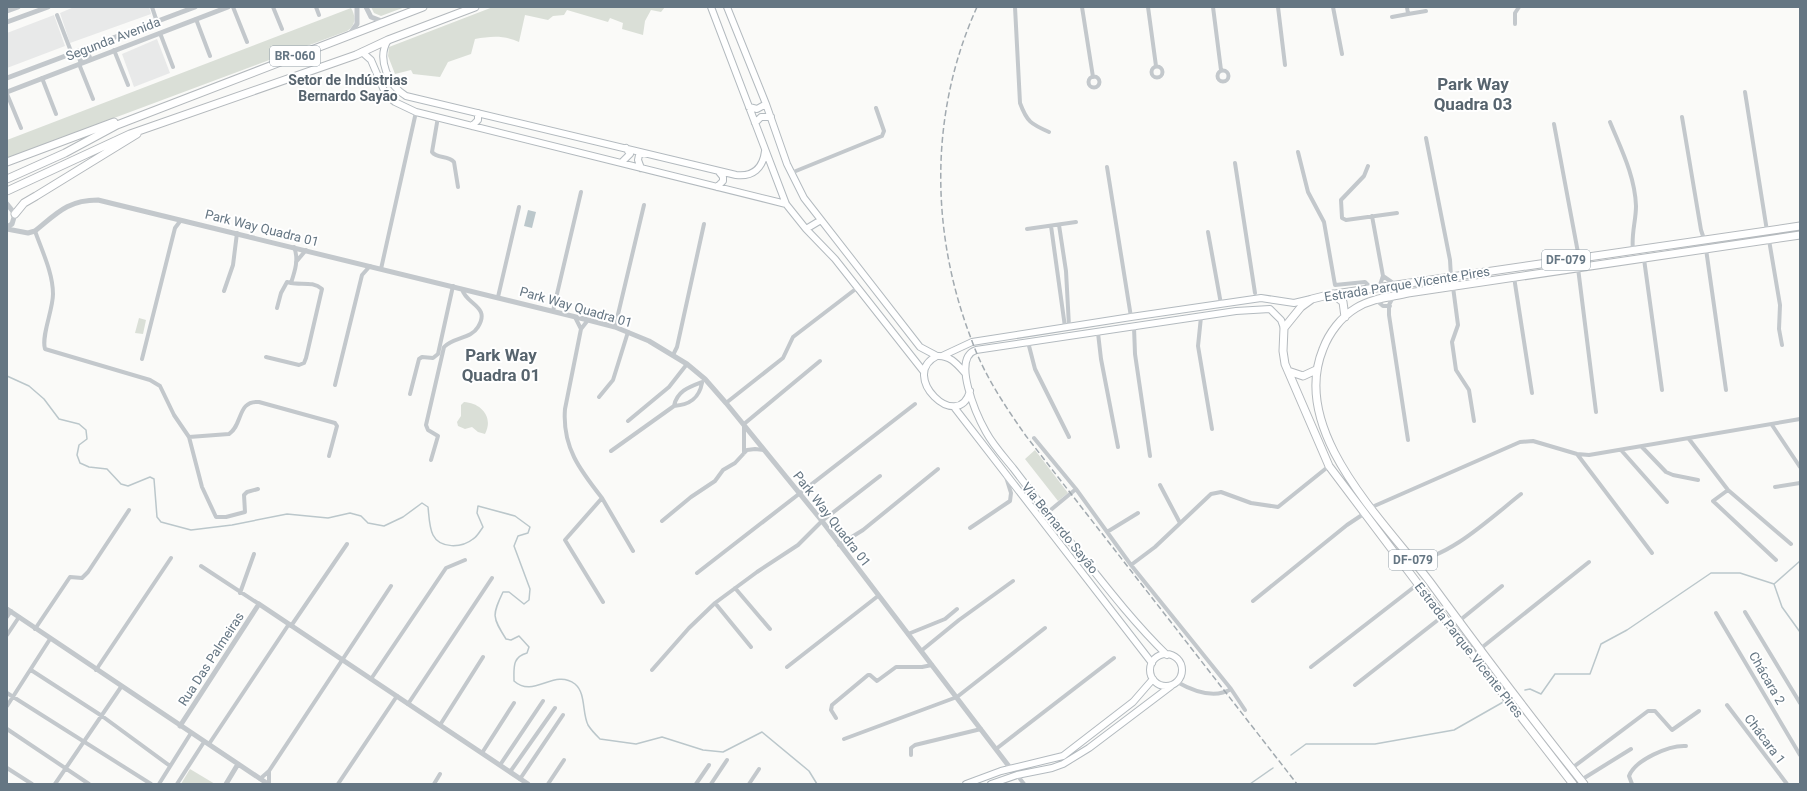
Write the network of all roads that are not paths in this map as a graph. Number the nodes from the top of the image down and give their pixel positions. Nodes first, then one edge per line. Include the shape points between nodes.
1 (18, 7) edge
2 (48, 7) edge
3 (152, 7) edge
4 (195, 7) edge
5 (233, 7) edge
6 (273, 7) edge
7 (316, 7) edge
8 (357, 7) edge
9 (366, 7) edge
10 (422, 7) edge
11 (475, 7) edge
12 (711, 7) edge
13 (727, 7) edge
14 (1015, 7) edge
15 (1082, 7) edge
16 (1148, 7) edge
17 (1213, 7) edge
18 (1278, 7) edge
19 (1333, 7) edge
20 (1407, 7) edge
21 (1519, 7) edge
22 (223, 8) edge
23 (213, 10) edge
24 (7, 11) edge
25 (1426, 11) dead end
26 (1408, 14) junction
27 (57, 15) dead end
28 (319, 16) dead end
29 (1392, 17) dead end
30 (196, 19) junction
31 (7, 22) edge
32 (157, 22) junction
33 (384, 22) junction
34 (1515, 24) dead end
35 (282, 29) dead end
36 (160, 33) junction
37 (349, 35) junction
38 (388, 40) junction
39 (247, 42) dead end
40 (86, 48) junction
41 (114, 50) junction
42 (75, 52) junction
43 (362, 52) junction
44 (1342, 54) dead end
45 (210, 56) dead end
46 (90, 59) junction
47 (80, 63) junction
48 (1285, 65) dead end
49 (1156, 66) dead end
50 (173, 67) dead end
51 (1221, 70) dead end
52 (1092, 77) dead end
53 (7, 78) edge
54 (42, 78) junction
55 (389, 79) junction
56 (379, 83) junction
57 (128, 85) dead end
58 (1745, 92) dead end
59 (7, 93) edge
60 (92, 99) dead end
61 (766, 104) junction
62 (749, 107) junction
63 (158, 108) junction
64 (876, 108) dead end
65 (416, 112) junction
66 (478, 113) junction
67 (56, 114) dead end
68 (490, 116) junction
69 (771, 116) junction
70 (438, 117) junction
71 (1682, 117) dead end
72 (1610, 122) dead end
73 (755, 123) junction
74 (1554, 124) dead end
75 (472, 126) junction
76 (149, 127) junction
77 (21, 128) dead end
78 (487, 129) junction
79 (1049, 132) dead end
80 (1426, 138) dead end
81 (626, 148) junction
82 (765, 151) junction
83 (1298, 152) dead end
84 (642, 153) junction
85 (7, 162) edge
86 (622, 162) junction
87 (1235, 164) dead end
88 (1368, 166) dead end
89 (1107, 167) dead end
90 (641, 168) junction
91 (719, 172) junction
92 (791, 173) junction
93 (7, 179) edge
94 (458, 187) dead end
95 (717, 187) junction
96 (7, 191) edge
97 (581, 192) dead end
98 (7, 204) edge
99 (786, 204) junction
100 (644, 205) dead end
101 (519, 207) dead end
102 (1396, 213) dead end
103 (1372, 216) junction
104 (14, 218) junction
105 (172, 218) junction
106 (181, 220) junction
107 (821, 220) junction
108 (1076, 222) dead end
109 (704, 224) dead end
110 (1059, 225) junction
111 (1051, 226) junction
112 (1800, 226) edge
113 (7, 228) edge
114 (175, 228) junction
115 (806, 228) junction
116 (1027, 229) dead end
117 (1767, 231) junction
118 (35, 232) junction
119 (1208, 232) dead end
120 (28, 233) junction
121 (237, 233) junction
122 (1060, 233) junction
123 (1052, 234) junction
124 (1800, 235) edge
125 (1704, 240) junction
126 (1769, 240) junction
127 (294, 247) junction
128 (1706, 249) junction
129 (306, 250) junction
130 (1633, 250) junction
131 (1579, 258) junction
132 (1644, 259) junction
133 (296, 262) junction
134 (360, 264) junction
135 (370, 266) junction
136 (1578, 268) junction
137 (381, 269) junction
138 (1066, 271) junction
139 (1057, 273) junction
140 (362, 275) junction
141 (1383, 276) junction
142 (1451, 277) junction
143 (1514, 277) junction
144 (291, 283) junction
145 (453, 286) junction
146 (1397, 286) junction
147 (1453, 287) junction
148 (857, 288) junction
149 (462, 289) junction
150 (1375, 289) junction
151 (224, 291) dead end
152 (1333, 294) junction
153 (1255, 297) junction
154 (1392, 297) junction
155 (498, 298) junction
156 (1312, 299) junction
157 (1376, 300) junction
158 (1069, 303) junction
159 (1062, 304) junction
160 (1221, 304) junction
161 (1390, 306) junction
162 (277, 308) dead end
163 (553, 311) junction
164 (1201, 316) junction
165 (575, 317) junction
166 (1131, 317) junction
167 (1345, 317) junction
168 (588, 320) junction
169 (615, 327) junction
170 (1067, 327) junction
171 (1134, 328) junction
172 (1284, 328) junction
173 (581, 329) junction
174 (628, 332) junction
175 (1098, 333) junction
176 (1028, 342) junction
177 (1782, 345) dead end
178 (673, 355) junction
179 (939, 356) junction
180 (266, 357) dead end
181 (142, 359) dead end
182 (820, 361) dead end
183 (688, 364) junction
184 (1316, 370) junction
185 (1288, 371) junction
186 (924, 372) junction
187 (965, 373) junction
188 (703, 381) junction
189 (335, 385) dead end
190 (1662, 390) dead end
191 (1726, 390) dead end
192 (970, 391) junction
193 (1532, 393) dead end
194 (410, 394) dead end
195 (599, 397) dead end
196 (726, 402) junction
197 (915, 404) dead end
198 (674, 406) junction
199 (954, 407) junction
200 (1596, 412) dead end
201 (1800, 419) edge
202 (628, 421) dead end
203 (1474, 421) dead end
204 (744, 424) junction
205 (1772, 425) junction
206 (1212, 429) dead end
207 (189, 437) junction
208 (1069, 437) dead end
209 (1034, 438) dead end
210 (1689, 439) junction
211 (1408, 440) dead end
212 (1118, 447) dead end
213 (1642, 447) junction
214 (764, 450) junction
215 (1621, 450) junction
216 (611, 451) dead end
217 (744, 453) junction
218 (1577, 454) junction
219 (329, 456) dead end
220 (1150, 456) dead end
221 (431, 460) dead end
222 (1329, 466) junction
223 (1800, 467) edge
224 (938, 469) dead end
225 (1004, 473) junction
226 (880, 476) dead end
227 (1698, 480) dead end
228 (1800, 483) edge
229 (1160, 485) dead end
230 (1775, 487) dead end
231 (258, 488) dead end
232 (1076, 489) junction
233 (1728, 490) junction
234 (800, 494) junction
235 (1521, 494) dead end
236 (602, 498) junction
237 (1667, 502) dead end
238 (1372, 507) junction
239 (129, 510) dead end
240 (1047, 513) junction
241 (1138, 513) dead end
242 (1365, 513) junction
243 (662, 521) dead end
244 (822, 521) junction
245 (1180, 523) junction
246 (970, 528) dead end
247 (1107, 532) junction
248 (347, 544) dead end
249 (1791, 544) dead end
250 (839, 545) junction
251 (633, 551) dead end
252 (1652, 553) dead end
253 (254, 554) dead end
254 (1433, 556) junction
255 (171, 558) dead end
256 (465, 560) dead end
257 (1413, 560) junction
258 (1776, 560) dead end
259 (1589, 562) dead end
260 (1131, 565) junction
261 (201, 566) dead end
262 (697, 573) dead end
263 (1423, 573) junction
264 (492, 578) dead end
265 (1013, 581) dead end
266 (1418, 584) junction
267 (391, 586) dead end
268 (1502, 586) dead end
269 (735, 588) junction
270 (240, 593) junction
271 (878, 596) junction
272 (1253, 601) dead end
273 (604, 602) dead end
274 (715, 603) junction
275 (259, 604) junction
276 (1435, 605) junction
277 (957, 609) dead end
278 (9, 610) edge
279 (1452, 612) junction
280 (1745, 612) dead end
281 (1716, 613) dead end
282 (1443, 616) junction
283 (7, 617) edge
284 (19, 617) junction
285 (1459, 621) junction
286 (290, 625) junction
287 (1452, 627) junction
288 (1045, 628) dead end
289 (35, 629) junction
290 (770, 629) dead end
291 (1466, 631) junction
292 (908, 634) junction
293 (7, 635) edge
294 (50, 639) junction
295 (750, 647) dead end
296 (1480, 649) junction
297 (921, 651) junction
298 (1167, 654) junction
299 (483, 657) dead end
300 (1114, 658) dead end
301 (342, 660) junction
302 (1152, 663) junction
303 (932, 664) junction
304 (787, 667) dead end
305 (1311, 667) dead end
306 (31, 670) junction
307 (96, 670) junction
308 (652, 670) dead end
309 (371, 679) junction
310 (1153, 679) junction
311 (1177, 682) junction
312 (1355, 685) dead end
313 (1171, 686) junction
314 (122, 687) junction
315 (1231, 690) junction
316 (7, 693) edge
317 (396, 696) junction
318 (13, 697) junction
319 (957, 697) junction
320 (543, 701) dead end
321 (514, 703) dead end
322 (1800, 703) edge
323 (408, 704) junction
324 (1727, 705) dead end
325 (7, 706) edge
326 (555, 708) dead end
327 (1245, 710) dead end
328 (1699, 711) dead end
329 (563, 715) dead end
330 (102, 716) junction
331 (836, 718) dead end
332 (180, 726) junction
333 (440, 726) junction
334 (7, 729) edge
335 (981, 729) junction
336 (191, 733) junction
337 (844, 739) dead end
338 (84, 742) junction
339 (207, 743) junction
340 (1686, 746) dead end
341 (996, 749) junction
342 (1631, 749) dead end
343 (482, 753) junction
344 (911, 755) dead end
345 (1800, 755) edge
346 (564, 760) dead end
347 (727, 760) dead end
348 (238, 764) junction
349 (500, 765) junction
350 (709, 765) dead end
351 (170, 766) junction
352 (7, 768) edge
353 (1572, 768) junction
354 (66, 769) junction
355 (759, 769) dead end
356 (1011, 769) junction
357 (269, 771) junction
358 (510, 772) junction
359 (440, 774) dead end
360 (1017, 775) junction
361 (260, 779) junction
362 (520, 779) junction
363 (1583, 782) edge
364 (32, 784) edge
365 (55, 784) edge
366 (89, 784) edge
367 (151, 784) edge
368 (159, 784) edge
369 (177, 784) edge
370 (226, 784) edge
371 (267, 784) edge
372 (338, 784) edge
373 (434, 784) edge
374 (528, 784) edge
375 (548, 784) edge
376 (696, 784) edge
377 (711, 784) edge
378 (749, 784) edge
379 (966, 784) edge
380 (991, 784) edge
381 (1024, 784) edge
382 (1573, 784) edge
383 (1632, 784) edge
384 (1787, 784) edge

1 - 24 street
2 - 31 street
3 - 32 street
4 - 32 street, Segunda Avenida
5 - 39 street
6 - 35 street
7 - 28 street
8 - 37 street via 357,24
9 - 33 street via 371,17
10 - 33 main road, BR-060
11 - 38 main road, BR-060
12 - 62 main road
13 - 61 main road
14 - 79 street via 1020,102 1029,122
15 - 52 street
16 - 49 street
17 - 51 street
18 - 48 street
19 - 44 street
20 - 26 street
21 - 34 street via 1515,13
22 - 23 street, Segunda Avenida
23 - 30 street, Segunda Avenida
25 - 26 street
26 - 29 street
27 - 42 street
30 - 36 street, Segunda Avenida
30 - 45 street
32 - 40 street, Segunda Avenida
33 - 37 main road, BR-060
36 - 41 street, Segunda Avenida
36 - 50 street
37 - 63 main road, BR-060
38 - 43 main road, BR-060
38 - 55 main road via 383,54
40 - 42 street, Segunda Avenida
40 - 46 street
41 - 46 street, Segunda Avenida
41 - 57 street
42 - 47 street
42 - 53 street, Segunda Avenida
43 - 56 main road via 371,60
43 - 76 main road, BR-060
46 - 47 street, Segunda Avenida
47 - 54 street, Segunda Avenida
47 - 60 street
54 - 59 street, Segunda Avenida
54 - 67 street
55 - 56 main road via 381,78
55 - 66 main road via 398,91 406,96
56 - 65 main road via 395,102
58 - 117 street
59 - 77 street
61 - 62 main road via 757,109
61 - 69 main road
62 - 73 main road
63 - 85 main road
63 - 93 main road, BR-060 via 117,125
64 - 92 street via 884,131 882,136
65 - 70 main road
65 - 137 street
66 - 68 main road
66 - 75 main road via 478,120
68 - 78 main road via 486,120
68 - 81 main road
69 - 73 main road via 760,117
69 - 92 main road
70 - 75 main road
70 - 94 street via 432,152 436,156 452,160 456,166
71 - 125 street
72 - 130 street via 1625,158 1634,193 1636,205 1632,227
73 - 82 main road
74 - 131 street
75 - 78 main road
76 - 96 main road, BR-060
76 - 104 main road via 24,204
78 - 86 main road
80 - 142 street via 1450,260
81 - 84 main road
81 - 86 main road via 630,154
82 - 91 main road via 762,164 749,175
82 - 99 main road
83 - 150 street via 1308,192 1324,222 1335,285 1365,282
84 - 90 main road via 638,160
84 - 91 main road
86 - 90 main road
87 - 153 street
88 - 103 street via 1364,176 1340,203 1344,220
89 - 166 street
90 - 95 main road
91 - 95 main road via 723,181
92 - 107 main road via 804,198
95 - 99 main road
97 - 163 street
98 - 104 street
99 - 115 main road
100 - 169 street
101 - 155 street
102 - 103 street
103 - 141 street
104 - 113 street
104 - 120 street via 17,229
105 - 106 street, Park Way Quadra 01
105 - 114 street
105 - 118 street, Park Way Quadra 01 via 98,200 86,200 68,204
106 - 114 street
106 - 121 street, Park Way Quadra 01
107 - 115 main road
107 - 179 main road via 920,347
108 - 110 street
109 - 178 street via 677,347
110 - 111 street
110 - 122 street
111 - 116 street
111 - 123 street
112 - 117 main road, Estrada Parque Vicente Pires / DF-079
113 - 120 street
114 - 181 street
115 - 148 main road via 835,259
117 - 125 main road, Estrada Parque Vicente Pires / DF-079
118 - 120 street
118 - 207 street via 47,266 53,294 45,349 155,382 163,390 174,415
119 - 160 street
121 - 127 street, Park Way Quadra 01
121 - 151 street via 233,265
122 - 123 street
122 - 138 street
123 - 139 street
124 - 126 main road, Estrada Parque Vicente Pires / DF-079
125 - 130 main road, Estrada Parque Vicente Pires / DF-079
126 - 128 main road, Estrada Parque Vicente Pires / DF-079
126 - 177 street via 1780,306
127 - 129 street, Park Way Quadra 01
127 - 133 street
128 - 132 main road, Estrada Parque Vicente Pires / DF-079
128 - 191 street
129 - 133 street
129 - 134 street, Park Way Quadra 01
130 - 131 main road, Estrada Parque Vicente Pires / DF-079
131 - 142 main road, Estrada Parque Vicente Pires / DF-079
132 - 136 main road, Estrada Parque Vicente Pires / DF-079
132 - 190 street
133 - 144 street
134 - 135 street, Park Way Quadra 01
134 - 140 street
135 - 137 street, Park Way Quadra 01
135 - 140 street
136 - 143 main road, Estrada Parque Vicente Pires / DF-079
136 - 200 street
137 - 145 street, Park Way Quadra 01
138 - 139 street
138 - 158 street
139 - 159 street
140 - 189 street
141 - 146 street
141 - 150 street
142 - 146 main road, Estrada Parque Vicente Pires / DF-079
143 - 147 main road, Estrada Parque Vicente Pires / DF-079
143 - 193 street
144 - 162 street via 287,282 284,286
144 - 180 street via 305,282 322,289 306,358 304,363 299,365
145 - 149 street, Park Way Quadra 01
145 - 194 street via 438,354 433,358 418,359
146 - 150 main road, Estrada Parque Vicente Pires / DF-079
147 - 154 main road, Estrada Parque Vicente Pires / DF-079
147 - 203 street via 1458,324 1452,339 1456,370 1469,390
148 - 186 main road
148 - 196 street via 793,337 783,358
149 - 155 street, Park Way Quadra 01
149 - 221 street via 463,294 479,307 482,314 479,327 444,347 426,424 428,430 439,438
150 - 152 main road, Estrada Parque Vicente Pires / DF-079
152 - 156 main road, Estrada Parque Vicente Pires / DF-079
152 - 167 main road via 1343,302
153 - 156 main road via 1294,303
153 - 160 main road
154 - 157 main road, Estrada Parque Vicente Pires / DF-079
154 - 161 street
155 - 163 street, Park Way Quadra 01
156 - 172 main road, Estrada Parque Vicente Pires / DF-079 via 1294,314
157 - 161 street via 1383,306
157 - 167 main road, Estrada Parque Vicente Pires / DF-079 via 1356,308
158 - 159 street
158 - 170 street
159 - 170 street
160 - 166 main road
161 - 211 street
163 - 165 street, Park Way Quadra 01
164 - 171 main road
164 - 172 main road via 1270,309 1281,320
164 - 206 street via 1198,346
165 - 168 street, Park Way Quadra 01
165 - 173 street
166 - 170 main road
167 - 184 main road, Estrada Parque Vicente Pires / DF-079 via 1326,340
168 - 169 street, Park Way Quadra 01
168 - 173 street
169 - 174 street, Park Way Quadra 01
170 - 179 main road via 972,342
171 - 175 main road
171 - 220 street via 1135,354
172 - 185 main road, Estrada Parque Vicente Pires / DF-079 via 1283,351
173 - 236 street via 565,419 569,444 576,464
174 - 178 street, Park Way Quadra 01
174 - 195 street via 613,380
175 - 176 main road
175 - 212 street
176 - 187 main road via 970,352 965,360
176 - 208 street via 1035,369
178 - 183 street, Park Way Quadra 01
179 - 186 main road via 927,364
179 - 187 main road via 956,363
182 - 204 street
183 - 188 street, Park Way Quadra 01
183 - 202 street via 669,387
184 - 185 main road via 1303,376
184 - 238 main road, Estrada Parque Vicente Pires / DF-079 via 1316,398 1327,440 1338,460
185 - 222 main road, Estrada Parque Vicente Pires / DF-079
186 - 199 main road via 926,385 934,396 946,405
187 - 192 main road
188 - 196 street, Park Way Quadra 01
188 - 198 street via 680,393
188 - 198 street via 700,391 692,401
192 - 199 main road via 963,404
192 - 240 main road, Via Bernardo Sayão via 985,431
196 - 204 street, Park Way Quadra 01
197 - 234 street
198 - 216 street
199 - 225 main road
201 - 205 street
204 - 214 street, Park Way Quadra 01
204 - 217 street
205 - 210 street
205 - 223 street
207 - 219 street via 229,434 245,406 259,402 335,423 337,426
207 - 231 street via 202,487 216,517 245,512 245,493
209 - 232 street
210 - 213 street
210 - 233 street
213 - 215 street
213 - 227 street via 1666,472
214 - 217 street via 751,448
214 - 234 street, Park Way Quadra 01
215 - 218 street
215 - 237 street
217 - 243 street via 735,463 723,470 715,481
218 - 238 street via 1537,442 1520,442
218 - 252 street
222 - 242 main road, Estrada Parque Vicente Pires / DF-079
222 - 245 street via 1278,508 1251,504 1215,492
224 - 250 street via 863,530
225 - 246 street via 1011,493 1010,501
225 - 302 main road
226 - 244 street
228 - 230 street
229 - 245 street
232 - 240 street
232 - 247 street
233 - 249 street
233 - 258 street via 1713,501
234 - 244 street, Park Way Quadra 01
234 - 262 street
235 - 254 street via 1448,549
236 - 251 street
236 - 273 street via 566,540
238 - 257 main road, Estrada Parque Vicente Pires / DF-079
239 - 289 street via 88,572 82,578 70,577
240 - 298 main road, Via Bernardo Sayão via 1145,634
241 - 247 street
242 - 266 main road, Estrada Parque Vicente Pires / DF-079
242 - 272 street via 1346,525
244 - 250 street, Park Way Quadra 01
244 - 269 street via 798,545
245 - 260 street
247 - 260 street
248 - 286 street
250 - 271 street, Park Way Quadra 01
253 - 270 street
254 - 257 street
254 - 263 street via 1425,564
255 - 307 street
256 - 309 street via 446,568
257 - 263 main road, Estrada Parque Vicente Pires / DF-079
259 - 296 street
260 - 315 street
261 - 270 street
263 - 279 main road, Estrada Parque Vicente Pires / DF-079
264 - 323 street
265 - 297 street
266 - 276 main road, Estrada Parque Vicente Pires / DF-079
266 - 305 street
267 - 301 street
268 - 285 street
269 - 274 street
269 - 290 street
270 - 275 street
271 - 292 street, Park Way Quadra 01
271 - 304 street
274 - 295 street
274 - 308 street
275 - 286 street
275 - 332 street, Rua Das Palmeiras
276 - 279 main road via 1446,614
276 - 282 main road, Estrada Parque Vicente Pires / DF-079
277 - 292 street via 945,619
278 - 283 street
278 - 284 street
279 - 285 main road, Estrada Parque Vicente Pires / DF-079
280 - 322 street
281 - 345 street, Chácara 2
282 - 287 main road, Estrada Parque Vicente Pires / DF-079
282 - 312 street
284 - 289 street
284 - 293 street
285 - 291 main road, Estrada Parque Vicente Pires / DF-079
286 - 301 street
286 - 339 street
287 - 291 main road via 1458,625
287 - 382 main road, Estrada Parque Vicente Pires / DF-079
288 - 319 street
289 - 294 street
291 - 296 main road, Estrada Parque Vicente Pires / DF-079
292 - 297 street, Park Way Quadra 01
294 - 306 street
294 - 307 street
296 - 353 main road, Estrada Parque Vicente Pires / DF-079
297 - 303 street, Park Way Quadra 01
298 - 302 main road via 1158,657
298 - 311 main road via 1180,662 1181,676
299 - 333 street
300 - 341 street
301 - 309 street
301 - 357 street
302 - 310 main road via 1150,671
303 - 319 street, Park Way Quadra 01
303 - 331 street via 922,667 896,667 877,681 868,676 831,707
306 - 318 street
306 - 330 street
307 - 314 street
309 - 317 street
310 - 313 main road via 1158,684
310 - 356 main road via 1133,702 1063,756
311 - 313 main road
311 - 315 street via 1188,688 1216,694 1224,694
313 - 360 main road via 1089,748 1063,764
314 - 330 street
314 - 332 street
315 - 327 street
316 - 318 street
317 - 323 street
317 - 372 street
318 - 325 street
318 - 338 street
319 - 335 street, Park Way Quadra 01
319 - 337 street
320 - 349 street
321 - 343 street
323 - 333 street
324 - 384 street, Chácara 1
326 - 358 street
328 - 353 street via 1672,730 1655,711 1648,711
329 - 362 street
330 - 338 street
330 - 351 street
332 - 336 street
333 - 343 street
334 - 354 street
335 - 341 street, Park Way Quadra 01
335 - 344 street via 915,745 911,748
336 - 339 street
336 - 351 street
338 - 354 street
338 - 367 street
339 - 348 street
339 - 369 street
340 - 383 street via 1672,747 1647,758 1631,771 1629,776
341 - 356 street, Park Way Quadra 01
342 - 363 street
343 - 349 street
346 - 375 street
347 - 377 street
348 - 361 street
348 - 370 street
349 - 358 street
350 - 376 street
351 - 368 street
352 - 364 street
353 - 363 main road, Estrada Parque Vicente Pires / DF-079
354 - 365 street
354 - 366 street
355 - 378 street
356 - 379 main road
357 - 361 street
357 - 371 street
358 - 362 street
359 - 373 street
360 - 380 main road
360 - 381 street
361 - 371 street
362 - 374 street

